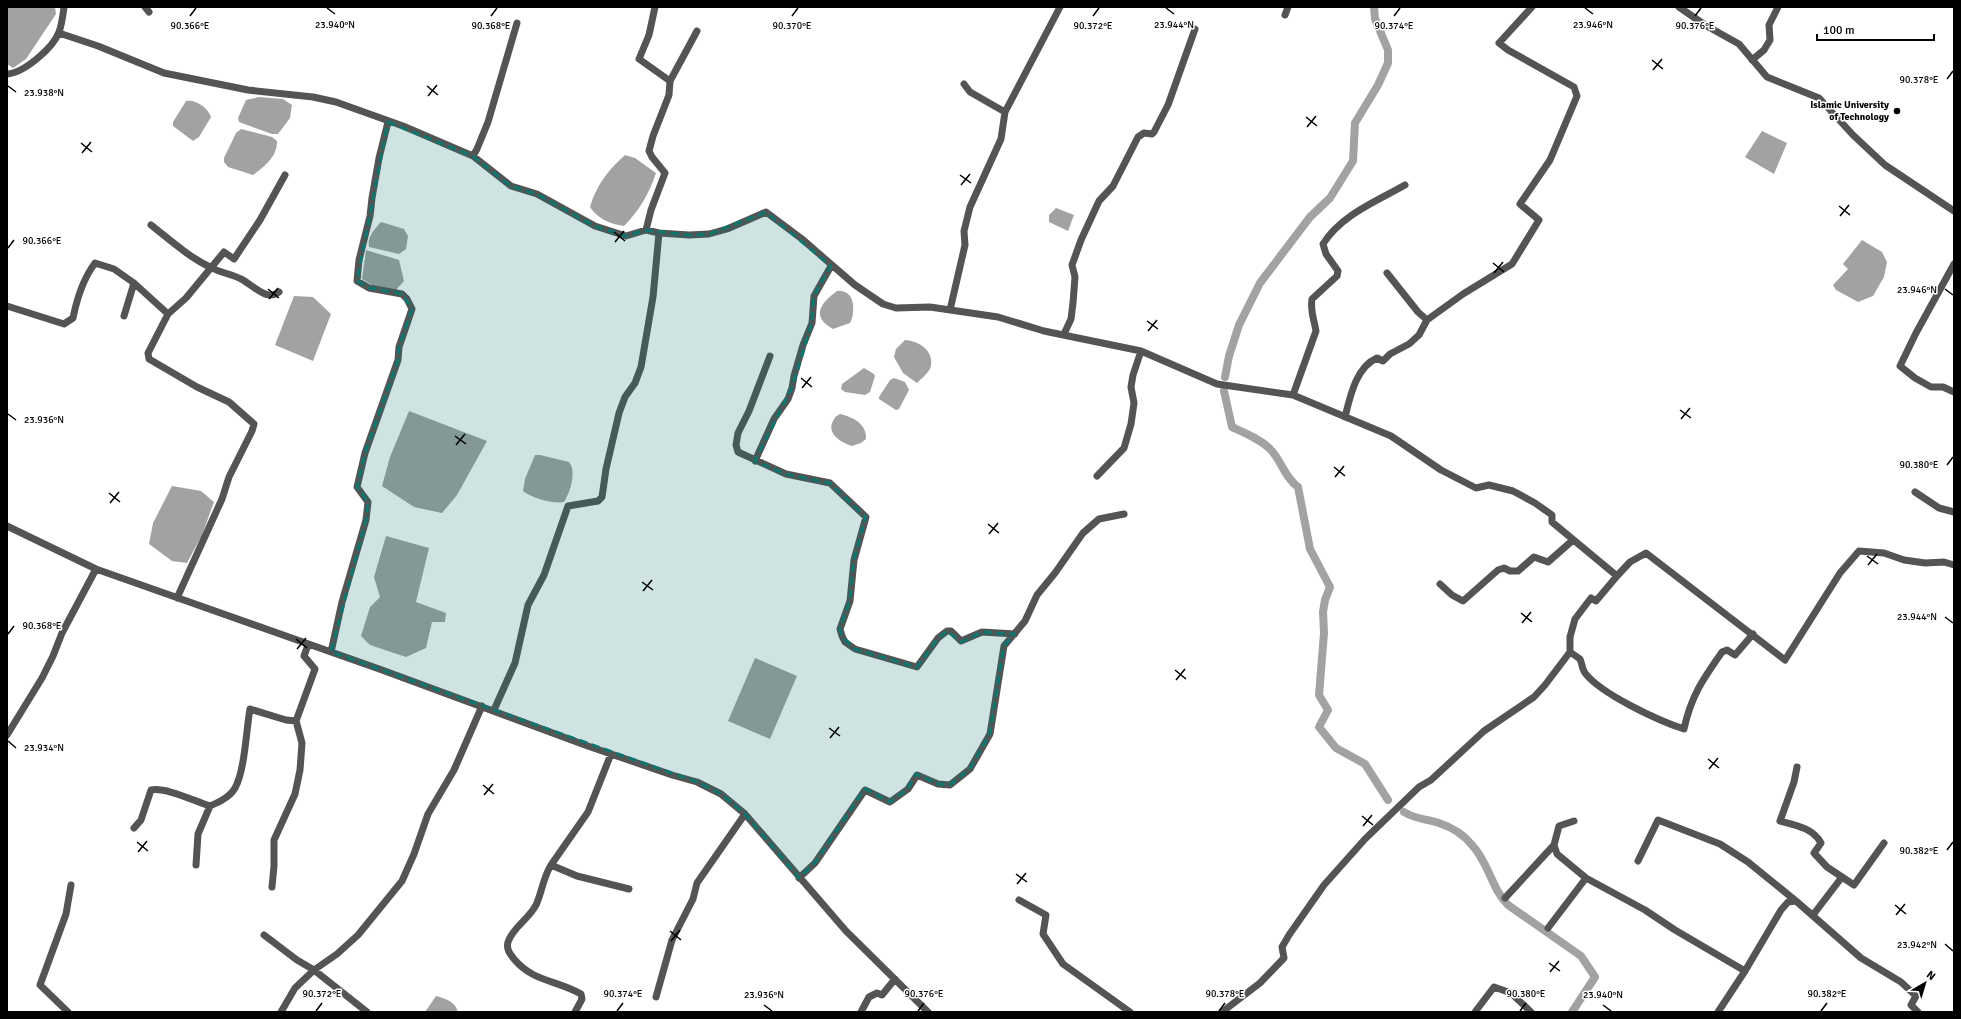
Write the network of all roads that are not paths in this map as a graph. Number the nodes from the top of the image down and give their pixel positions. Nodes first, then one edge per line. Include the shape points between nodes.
1 (64, 7) edge
2 (655, 7) edge
3 (1060, 7) edge
4 (1288, 7) edge
5 (1532, 7) edge
6 (1679, 7) edge
7 (1778, 7) edge
8 (1284, 16) dead end
9 (517, 23) dead end
10 (1195, 29) dead end
11 (697, 31) dead end
12 (59, 33) junction
13 (1752, 60) junction
14 (7, 74) edge
15 (670, 81) junction
16 (964, 84) dead end
17 (1005, 112) junction
18 (388, 122) junction
19 (473, 156) junction
20 (285, 175) dead end
21 (1405, 185) dead end
22 (1954, 211) edge
23 (152, 225) dead end
24 (646, 230) junction
25 (659, 233) junction
26 (1954, 264) edge
27 (832, 266) junction
28 (211, 268) junction
29 (1386, 273) dead end
30 (134, 283) junction
31 (279, 292) dead end
32 (7, 306) edge
33 (950, 310) junction
34 (168, 314) junction
35 (124, 316) dead end
36 (1427, 320) junction
37 (1064, 334) junction
38 (1141, 351) junction
39 (770, 356) dead end
40 (1954, 392) edge
41 (1293, 395) junction
42 (1345, 417) junction
43 (755, 461) junction
44 (1097, 476) dead end
45 (1915, 492) dead end
46 (1954, 512) edge
47 (1124, 514) dead end
48 (7, 526) edge
49 (1573, 540) junction
50 (1954, 565) edge
51 (96, 569) junction
52 (1617, 576) junction
53 (1440, 584) dead end
54 (177, 598) junction
55 (1015, 634) junction
56 (1753, 634) junction
57 (308, 645) junction
58 (331, 652) junction
59 (1570, 652) junction
60 (482, 706) junction
61 (494, 710) junction
62 (296, 720) junction
63 (7, 735) edge
64 (611, 754) junction
65 (1797, 767) dead end
66 (210, 806) junction
67 (745, 814) junction
68 (1574, 822) dead end
69 (134, 828) dead end
70 (1884, 843) dead end
71 (1554, 845) junction
72 (1638, 860) dead end
73 (196, 865) dead end
74 (551, 865) junction
75 (1842, 877) junction
76 (799, 878) junction
77 (1586, 878) junction
78 (71, 885) dead end
79 (272, 887) dead end
80 (629, 889) dead end
81 (1505, 898) dead end
82 (1020, 900) dead end
83 (1796, 901) junction
84 (1812, 915) junction
85 (1548, 928) dead end
86 (264, 935) dead end
87 (314, 970) junction
88 (1745, 972) junction
89 (895, 979) junction
90 (656, 997) dead end
91 (1224, 1011) edge
92 (68, 1012) edge
93 (281, 1012) edge
94 (367, 1012) edge
95 (575, 1012) edge
96 (860, 1012) edge
97 (928, 1012) edge
98 (1130, 1012) edge
99 (1475, 1012) edge
100 (1531, 1012) edge
101 (1718, 1012) edge
102 (1918, 1012) edge

1 - 12 street
2 - 15 street via 649,35 639,59
3 - 17 street
4 - 8 street
5 - 36 street via 1499,43 1574,88 1577,96 1550,160 1520,204 1539,220 1512,264
6 - 13 street via 1705,26 1739,44
7 - 13 street via 1769,25 1770,40 1764,50
9 - 19 street via 488,122
10 - 37 street via 1168,106 1154,132 1144,133 1138,137 1113,186 1099,201 1081,240 1072,265 1075,277 1073,303 1071,319
11 - 15 street
12 - 14 street via 28,67 15,74
12 - 18 street via 164,73 248,90 314,97 336,102
13 - 22 street via 1767,77 1819,98 1853,135 1885,164
15 - 24 street via 669,95 649,151 665,173
16 - 17 street via 970,92
17 - 33 street via 1001,139 970,207 964,231 965,245
18 - 19 street
18 - 58 street via 356,281 369,288 402,294 408,299 412,309 399,347 398,360 365,453 357,487 368,502 366,520 344,595
19 - 24 street via 511,186 536,194 595,226 626,236
20 - 28 street via 234,259 224,252
21 - 41 street via 1340,223 1330,232 1323,244 1326,254 1338,271 1337,276 1312,299 1310,312 1316,331
23 - 28 street via 174,244
24 - 25 street
25 - 27 street via 709,234 766,212
25 - 61 street via 654,291 641,367 619,413 602,497 598,501 568,506 544,575 528,605 515,663
26 - 40 street via 1900,366 1931,388 1943,387
27 - 33 street via 883,304 896,308 930,307
27 - 43 street via 814,296 812,322 788,399 774,419
28 - 31 street via 242,279 268,295
28 - 34 street via 186,298
29 - 36 street
30 - 32 street via 114,269 95,262 77,297 73,318 64,324
30 - 34 street
30 - 35 street
33 - 37 street via 998,317 1044,331
34 - 54 street via 148,353 149,359 229,402 254,424
36 - 42 street via 1419,335 1409,344 1390,354 1383,361 1377,358 1372,360 1354,386
37 - 38 street
38 - 41 street via 1217,384
38 - 44 street via 1133,375 1131,387 1134,403 1124,448
39 - 43 street via 738,433 736,445 738,452
41 - 42 street
42 - 49 street via 1391,436 1441,470 1476,488 1489,486 1513,491 1535,502 1552,515 1552,522
43 - 55 street via 786,474 830,483 866,517 854,560 850,601 840,629 850,646 917,667 938,638 947,631 952,631 962,641 982,632
45 - 46 street via 1939,508
47 - 55 street via 1099,519 1084,533 1037,595 1025,621
48 - 51 street
49 - 52 street
49 - 53 street via 1548,562 1534,557 1518,571 1504,568 1498,570 1463,601 1452,596
50 - 56 street via 1904,560 1884,553 1859,551 1840,573 1785,660
51 - 54 street
51 - 63 street via 62,633 42,678
52 - 56 street via 1630,562 1646,553
52 - 59 street via 1596,601 1591,598 1575,619 1570,637
54 - 57 street
55 - 76 street via 1004,646 990,734 970,769 950,785 938,784 917,775 908,789 890,802 865,790 815,863
56 - 59 street via 1735,655 1727,650 1722,652 1701,681 1688,710 1684,729 1646,713 1597,686 1584,672 1580,659
57 - 58 street
57 - 62 street via 304,656 315,669
58 - 60 street
59 - 91 street via 1534,697 1484,731 1419,787 1365,839 1324,885 1289,935 1282,948 1284,958 1260,983
60 - 61 street
60 - 87 street via 454,770 428,814 402,881 358,935
61 - 64 street
62 - 66 street via 286,720 250,709 242,764 235,789 226,798
62 - 79 street via 302,743 300,770 295,794 274,840
64 - 67 street via 697,782 721,794
64 - 74 street via 588,812
65 - 75 street via 1780,821 1801,826 1819,839 1821,843 1814,853 1827,867
66 - 69 street via 157,789 151,790 141,820
66 - 73 street via 198,834
67 - 76 street
67 - 90 street via 697,883 693,899 672,940
68 - 71 street via 1559,826
70 - 75 street via 1854,885
71 - 77 street via 1557,854
71 - 81 street
72 - 83 street via 1658,820 1720,844 1748,862
74 - 80 street via 577,876
74 - 95 street via 536,905 524,923 516,929 508,943 508,950 521,967 538,978 581,994 582,999
75 - 84 street
76 - 89 street via 846,931
77 - 85 street
77 - 88 street via 1645,910
78 - 92 street via 66,914 40,985
82 - 98 street via 1046,915 1043,934 1063,964
83 - 84 street
83 - 88 street via 1788,902 1781,910
84 - 102 street via 1861,958 1901,982 1916,996 1911,1005
86 - 87 street
87 - 93 street via 295,988
87 - 94 street
88 - 101 street
89 - 96 street via 882,995 876,993 869,997
89 - 97 street
99 - 100 street via 1494,987 1511,993

